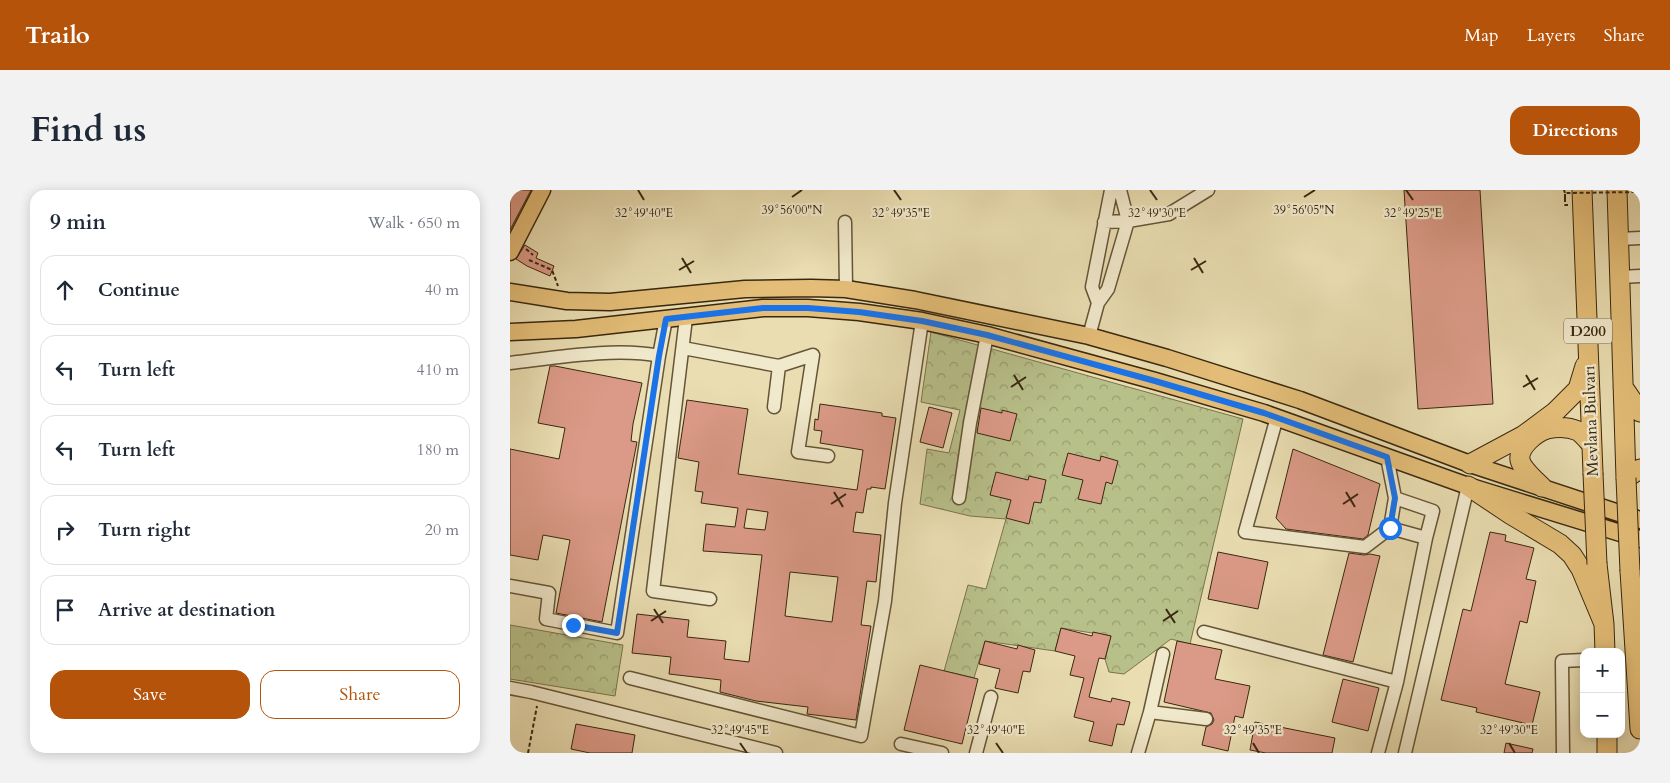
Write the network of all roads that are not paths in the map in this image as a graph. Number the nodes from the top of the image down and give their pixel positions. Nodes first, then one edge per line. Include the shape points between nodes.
1 (542, 190) edge
2 (1111, 190) edge
3 (1120, 190) edge
4 (1208, 190) edge
5 (1617, 190) edge
6 (1570, 191) edge
7 (1128, 221) junction
8 (845, 222) dead end
9 (1104, 222) junction
10 (1640, 238) edge
11 (1619, 239) junction
12 (510, 252) edge
13 (1640, 276) edge
14 (1620, 277) junction
15 (846, 289) junction
16 (510, 292) edge
17 (1098, 303) junction
18 (686, 318) junction
19 (666, 319) junction
20 (922, 321) junction
21 (510, 332) edge
22 (987, 335) junction
23 (1089, 336) junction
24 (683, 348) junction
25 (1588, 353) junction
26 (659, 356) junction
27 (510, 363) edge
28 (779, 366) junction
29 (1623, 388) junction
30 (774, 407) dead end
31 (1640, 412) edge
32 (1277, 417) junction
33 (1592, 445) junction
34 (828, 456) dead end
35 (1387, 457) junction
36 (1470, 464) junction
37 (1633, 473) edge
38 (1468, 486) junction
39 (1542, 487) junction
40 (959, 498) dead end
41 (1395, 498) junction
42 (1640, 520) edge
43 (1390, 528) junction
44 (1426, 538) junction
45 (1640, 540) edge
46 (510, 586) edge
47 (710, 599) dead end
48 (1604, 624) junction
49 (1204, 632) dead end
50 (1604, 648) edge
51 (1163, 654) dead end
52 (1580, 660) edge
53 (630, 678) dead end
54 (1397, 682) junction
55 (510, 688) edge
56 (991, 697) dead end
57 (1150, 712) junction
58 (1206, 719) dead end
59 (1640, 729) edge
60 (1607, 738) edge
61 (901, 744) dead end
62 (776, 753) edge
63 (942, 753) edge
64 (976, 753) edge
65 (1138, 753) edge
66 (1378, 753) edge
67 (1405, 753) edge
68 (1562, 753) edge
69 (1608, 753) edge

1 - 12 main road
2 - 9 street
3 - 7 street
4 - 7 street via 1168,214
5 - 11 highway, Mevlana Bulvarı / D200
6 - 25 highway, Mevlana Bulvarı / D200
7 - 9 street
7 - 17 street via 1108,289
8 - 15 street
9 - 17 street via 1092,287
10 - 11 street
11 - 14 highway, Mevlana Bulvarı / D200
13 - 14 street
14 - 29 highway, Mevlana Bulvarı / D200
15 - 16 main road via 745,289 610,302 567,301
15 - 23 main road
17 - 23 street
18 - 19 main road
18 - 20 main road via 763,308 808,308
18 - 24 street
19 - 21 main road
19 - 26 street
20 - 22 main road
20 - 53 street via 895,503 885,601 861,736
22 - 32 main road
22 - 40 street
23 - 36 main road via 1300,400
24 - 28 street
24 - 47 street via 653,591
25 - 33 highway, Mevlana Bulvarı / D200
25 - 36 highway via 1578,389 1555,412 1524,435
26 - 27 street via 600,354
26 - 46 street via 617,633 546,619 549,593
28 - 30 street
28 - 34 street via 813,355 798,452
29 - 31 highway
29 - 37 highway, Mevlana Bulvarı / D200
32 - 35 main road
32 - 43 street via 1244,532 1365,547
33 - 39 highway via 1580,432 1563,428 1545,430 1529,440 1520,453 1520,459
33 - 48 highway, Mevlana Bulvarı / D200, bridge via 1597,564
35 - 38 main road
35 - 41 street
36 - 39 main road
37 - 59 highway, Mevlana Bulvarı / D200, bridge via 1630,572
38 - 45 main road
38 - 48 highway via 1560,544 1572,555 1582,569
38 - 67 street
39 - 42 main road
41 - 43 street
41 - 44 street via 1433,511
43 - 44 street
44 - 54 street
48 - 50 highway, Mevlana Bulvarı / D200
49 - 54 street
51 - 57 street
52 - 68 street via 1562,662
54 - 66 street
55 - 62 street
56 - 64 street
57 - 58 street
57 - 65 street
60 - 69 highway
61 - 63 street

